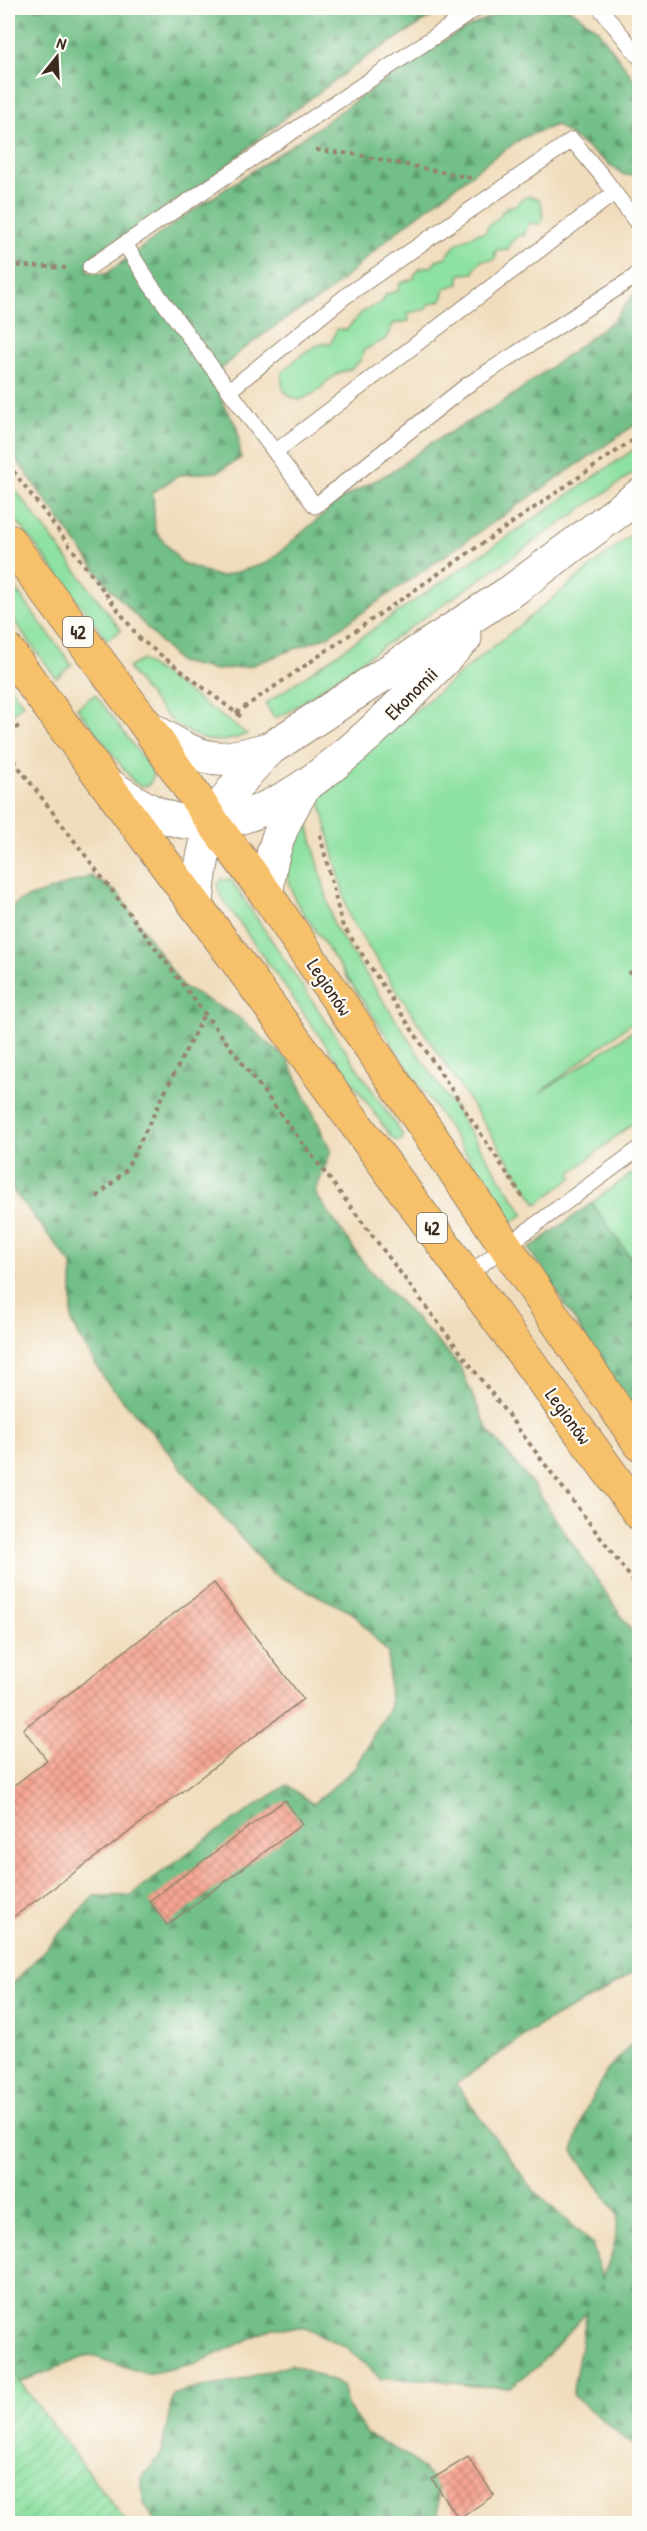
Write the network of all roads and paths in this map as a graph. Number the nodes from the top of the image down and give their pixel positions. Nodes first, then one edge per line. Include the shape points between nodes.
1 (477, 8) edge
2 (600, 8) edge
3 (639, 58) edge
4 (308, 149) dead end
5 (517, 179) junction
6 (614, 193) junction
7 (639, 228) edge
8 (125, 244) junction
9 (8, 265) edge
10 (90, 267) joint
11 (639, 269) edge
12 (230, 390) junction
13 (639, 435) edge
14 (275, 452) junction
15 (8, 464) edge
16 (639, 495) edge
17 (8, 540) edge
18 (513, 590) junction
19 (8, 651) edge
20 (236, 712) junction
21 (249, 723) dead end
22 (147, 726) junction
23 (271, 748) junction
24 (8, 753) edge
25 (106, 783) junction
26 (303, 789) junction
27 (214, 824) junction
28 (319, 834) dead end
29 (267, 895) junction
30 (196, 906) junction
31 (639, 965) edge
32 (628, 974) dead end
33 (204, 1014) junction
34 (639, 1148) edge
35 (97, 1197) dead end
36 (539, 1222) junction
37 (506, 1247) junction
38 (467, 1275) junction
39 (639, 1444) edge
40 (639, 1514) edge
41 (639, 1590) edge

1 - 8 lane
2 - 3 lane
4 - 5 path via 474,178
5 - 6 lane via 572,140
5 - 12 lane via 347,295
6 - 7 lane
6 - 14 lane
8 - 10 lane
8 - 12 lane via 150,284
9 - 10 path
11 - 14 lane via 636,276 466,386 315,506
12 - 14 lane
13 - 20 path
15 - 20 path via 140,639
16 - 18 street, Ekonomii
17 - 22 main road, Legionów / 42
18 - 23 street, Ekonomii
18 - 26 street, Ekonomii via 380,724
19 - 25 main road, Legionów / 42
20 - 21 path
22 - 23 street, Ekonomii via 187,750 208,756 223,758
22 - 27 main road, Legionów / 42
23 - 27 street, Ekonomii via 231,791
24 - 33 path
25 - 27 street, Ekonomii via 140,806 162,815
25 - 30 main road, Legionów / 42
26 - 27 street, Ekonomii via 255,814
26 - 29 street, Ekonomii via 275,840
27 - 29 main road, Legionów / 42
27 - 30 street, Ekonomii via 201,862
28 - 36 path via 342,924
29 - 37 main road, Legionów / 42
30 - 38 main road, Legionów / 42
31 - 32 path
33 - 35 path via 126,1170
33 - 41 path
34 - 36 lane
36 - 37 lane
37 - 38 lane
37 - 39 main road, Legionów / 42
38 - 40 main road, Legionów / 42

